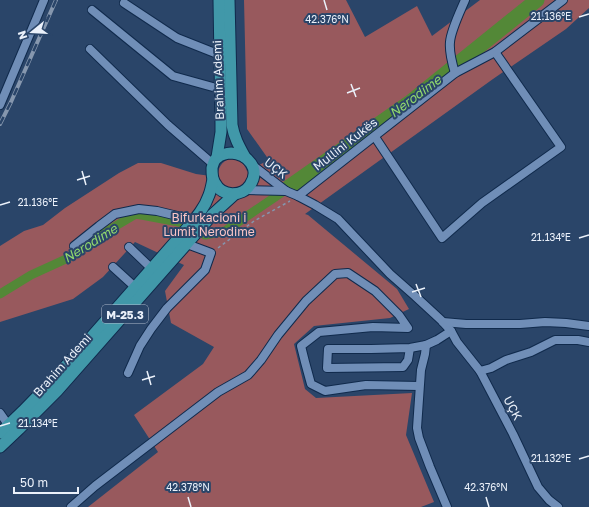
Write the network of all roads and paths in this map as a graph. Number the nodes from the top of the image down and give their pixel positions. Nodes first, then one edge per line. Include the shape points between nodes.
1 (44, 0) edge
2 (219, 0) edge
3 (229, 0) edge
4 (465, 0) edge
5 (562, 0) edge
6 (124, 3) dead end
7 (92, 10) dead end
8 (90, 50) dead end
9 (495, 52) junction
10 (220, 55) junction
11 (455, 73) junction
12 (220, 89) junction
13 (0, 105) edge
14 (375, 136) junction
15 (248, 160) junction
16 (215, 161) junction
17 (213, 179) junction
18 (246, 190) junction
19 (286, 191) junction
20 (235, 194) junction
21 (298, 196) junction
22 (194, 220) junction
23 (187, 244) junction
24 (74, 246) dead end
25 (129, 247) dead end
26 (211, 253) junction
27 (113, 267) dead end
28 (152, 269) junction
29 (135, 287) junction
30 (443, 322) junction
31 (589, 326) edge
32 (451, 331) junction
33 (589, 342) edge
34 (426, 345) junction
35 (410, 348) junction
36 (480, 371) junction
37 (128, 373) dead end
38 (420, 386) junction
39 (0, 413) edge
40 (9, 426) junction
41 (0, 433) edge
42 (0, 447) edge
43 (71, 507) edge
44 (447, 507) edge
45 (558, 507) edge

1 - 13 street
2 - 10 main road, Brahim Ademi / M-25.3
3 - 15 main road, Brahim Ademi via 232,125 238,144
4 - 11 street via 450,42
5 - 9 street, Mullini Kukës
6 - 10 street, Brahim Ademi via 177,38
7 - 12 street, Brahim Ademi via 173,76
8 - 16 street via 168,125
9 - 11 street, Mullini Kukës
9 - 14 street via 561,147 482,203 442,238
10 - 12 main road, Brahim Ademi / M-25.3
11 - 14 street, Mullini Kukës
12 - 16 main road, Brahim Ademi / M-25.3 via 221,132
14 - 21 street, Mullini Kukës
15 - 16 main road via 242,154 232,153
15 - 18 main road, Brahim Ademi via 254,173 252,182
15 - 19 street, UÇK
16 - 17 main road, Brahim Ademi / M-25.3
17 - 20 main road via 223,192
17 - 22 main road, Brahim Ademi / M-25.3 via 205,204
18 - 19 street, UÇK
18 - 20 main road, Brahim Ademi / M-25.3
19 - 21 street, UÇK
20 - 23 main road, Brahim Ademi / M-25.3 via 213,214
21 - 26 path via 254,221
21 - 30 street, UÇK via 338,219 390,274
22 - 24 street via 139,209 116,214
22 - 28 main road, Brahim Ademi / M-25.3
23 - 26 street
23 - 42 main road, Brahim Ademi / M-25.3 via 57,391
25 - 28 street
26 - 37 street via 205,270 167,308 140,346
27 - 29 street
28 - 29 main road, Brahim Ademi / M-25.3
29 - 40 main road, Brahim Ademi / M-25.3
30 - 31 street via 545,322
30 - 32 street, UÇK
32 - 34 street
32 - 36 street, UÇK
33 - 36 street via 555,340
34 - 35 street
34 - 38 street
35 - 35 street via 328,349 327,368 404,367
36 - 45 street, UÇK via 538,487
38 - 43 street via 366,385 325,391 311,384 301,346 320,332 373,327 408,328 375,291 348,273 335,274 306,301 248,375 218,392
38 - 44 street via 417,428 419,438
39 - 40 street
40 - 41 main road, Brahim Ademi / M-25.3

